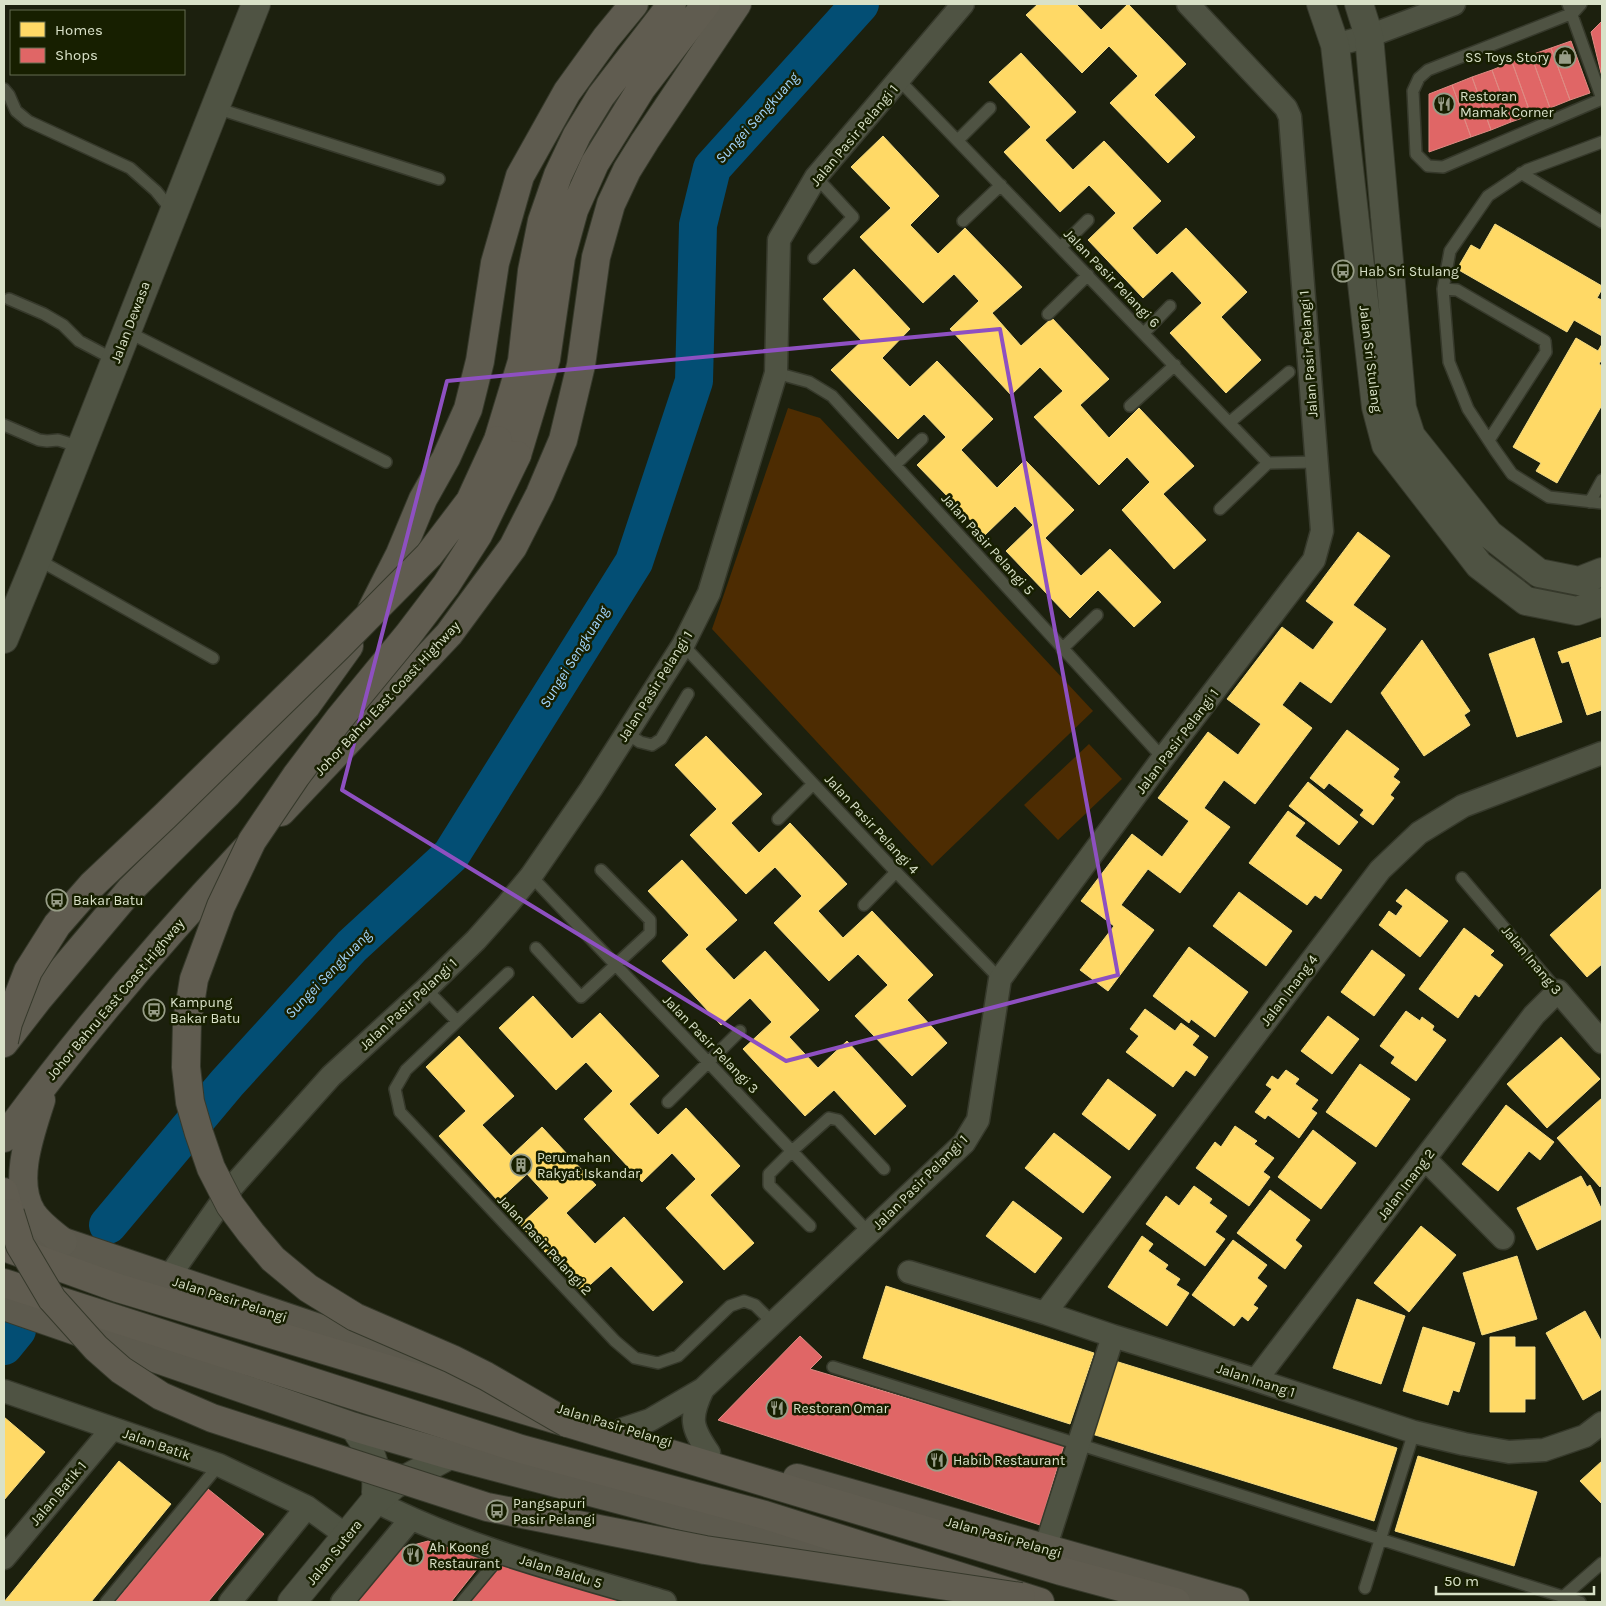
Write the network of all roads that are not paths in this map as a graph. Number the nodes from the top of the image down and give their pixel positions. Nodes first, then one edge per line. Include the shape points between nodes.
1 (256, 4) edge
2 (613, 4) edge
3 (634, 4) edge
4 (672, 4) edge
5 (706, 4) edge
6 (737, 4) edge
7 (963, 4) edge
8 (1188, 4) edge
9 (1321, 4) edge
10 (1359, 4) edge
11 (1454, 4) edge
12 (1581, 4) edge
13 (1570, 8) edge
14 (1369, 36) junction
15 (606, 38) junction
16 (1335, 45) junction
17 (899, 80) junction
18 (4, 89) edge
19 (1602, 99) edge
20 (216, 108) junction
21 (990, 108) dead end
22 (958, 140) junction
23 (1602, 142) edge
24 (1521, 173) junction
25 (816, 177) junction
26 (439, 179) dead end
27 (1001, 185) junction
28 (173, 213) junction
29 (963, 220) dead end
30 (1088, 220) dead end
31 (1602, 222) edge
32 (1061, 247) junction
33 (814, 258) dead end
34 (1088, 275) junction
35 (1443, 289) junction
36 (10, 299) dead end
37 (1170, 306) dead end
38 (1048, 314) dead end
39 (126, 331) junction
40 (1144, 333) junction
41 (115, 360) junction
42 (1175, 365) junction
43 (1289, 372) dead end
44 (776, 373) junction
45 (1130, 406) dead end
46 (1230, 422) junction
47 (4, 425) edge
48 (922, 439) dead end
49 (1488, 440) junction
50 (81, 447) junction
51 (508, 447) junction
52 (386, 462) dead end
53 (1316, 462) junction
54 (1268, 463) junction
55 (896, 464) junction
56 (1602, 480) edge
57 (423, 499) junction
58 (1590, 502) junction
59 (1602, 503) edge
60 (1220, 510) dead end
61 (513, 547) junction
62 (37, 559) junction
63 (1602, 572) edge
64 (1602, 602) edge
65 (1097, 615) dead end
66 (4, 640) edge
67 (683, 645) junction
68 (1062, 649) junction
69 (213, 658) dead end
70 (688, 694) dead end
71 (626, 733) junction
72 (1602, 753) edge
73 (1163, 758) junction
74 (813, 784) junction
75 (778, 819) dead end
76 (601, 870) dead end
77 (896, 872) junction
78 (531, 876) junction
79 (1462, 878) dead end
80 (864, 905) dead end
81 (536, 948) dead end
82 (615, 965) junction
83 (508, 973) dead end
84 (1000, 979) junction
85 (426, 989) junction
86 (1558, 991) junction
87 (457, 1021) junction
88 (740, 1031) dead end
89 (4, 1042) edge
90 (1602, 1042) edge
91 (708, 1062) junction
92 (48, 1079) junction
93 (668, 1102) dead end
94 (4, 1138) edge
95 (792, 1151) junction
96 (1425, 1159) junction
97 (884, 1168) dead end
98 (14, 1189) edge
99 (4, 1220) edge
100 (810, 1226) dead end
101 (869, 1233) junction
102 (1503, 1238) dead end
103 (63, 1242) junction
104 (4, 1247) edge
105 (909, 1272) dead end
106 (168, 1278) junction
107 (4, 1283) edge
108 (4, 1306) edge
109 (1045, 1313) junction
110 (772, 1323) junction
111 (1113, 1336) junction
112 (833, 1367) dead end
113 (1256, 1380) junction
114 (703, 1389) junction
115 (6, 1395) edge
116 (567, 1423) junction
117 (1602, 1423) edge
118 (354, 1427) junction
119 (112, 1429) junction
120 (622, 1429) junction
121 (1414, 1432) junction
122 (1078, 1444) junction
123 (709, 1453) junction
124 (450, 1455) junction
125 (219, 1465) junction
126 (375, 1501) junction
127 (307, 1507) junction
128 (411, 1519) junction
129 (347, 1536) junction
130 (1380, 1539) junction
131 (1045, 1549) junction
132 (503, 1553) junction
133 (4, 1558) edge
134 (1602, 1563) edge
135 (1365, 1588) dead end
136 (1563, 1597) junction
137 (1022, 1600) edge
138 (106, 1602) edge
139 (230, 1602) edge
140 (292, 1602) edge
141 (342, 1602) edge
142 (462, 1602) edge
143 (665, 1602) edge
144 (1176, 1602) edge
145 (1235, 1602) edge
146 (1580, 1602) edge

1 - 20 street, Jalan Dewasa
2 - 15 highway
3 - 15 highway
4 - 51 highway via 601,96 558,175 542,221 532,271
5 - 51 highway via 636,98 594,163 574,210 561,256 546,359
6 - 61 highway, Johor Bahru East Coast Highway via 645,141 611,204 596,257 581,365 563,440
7 - 17 street, Jalan Pasir Pelangi 1
8 - 53 street, Jalan Pasir Pelangi 1 via 1289,114
9 - 16 street, Jalan Sri Stulang
10 - 14 street, Jalan Sri Stulang
11 - 14 street
12 - 13 lane
13 - 19 lane
13 - 19 lane via 1428,70 1418,78 1413,91 1416,154 1428,166 1443,167
14 - 16 street
14 - 63 street, Jalan Sri Stulang via 1402,408 1411,436 1490,534 1539,573 1579,581
15 - 57 highway via 567,92 520,176 495,263 480,361 468,409
16 - 64 street, Jalan Sri Stulang via 1376,407 1386,445 1479,564 1526,601 1577,612
17 - 22 lane, Jalan Pasir Pelangi 6
17 - 25 street, Jalan Pasir Pelangi 1
18 - 28 lane via 16,111 28,121 130,168 156,191
20 - 26 lane
20 - 28 street, Jalan Dewasa
21 - 22 lane
22 - 27 lane, Jalan Pasir Pelangi 6
23 - 24 lane
24 - 31 lane
24 - 35 lane via 1488,196 1450,251
25 - 33 lane via 853,217
25 - 44 street, Jalan Pasir Pelangi 1 via 779,240
27 - 29 lane
27 - 32 lane, Jalan Pasir Pelangi 6
28 - 39 street, Jalan Dewasa
30 - 32 lane
32 - 34 lane, Jalan Pasir Pelangi 6
34 - 38 lane
34 - 40 lane, Jalan Pasir Pelangi 6
35 - 49 lane via 1449,362 1468,410
35 - 49 lane via 1457,290 1545,341 1546,352
36 - 41 lane via 63,325 79,341
37 - 40 lane
39 - 41 street, Jalan Dewasa
39 - 52 lane
40 - 42 lane, Jalan Pasir Pelangi 6
41 - 50 street, Jalan Dewasa
42 - 45 lane
42 - 46 lane, Jalan Pasir Pelangi 6
43 - 46 lane
44 - 55 lane, Jalan Pasir Pelangi 5 via 809,382 832,396
44 - 67 street, Jalan Pasir Pelangi 1 via 709,593
46 - 54 lane, Jalan Pasir Pelangi 6
47 - 50 lane via 39,440 58,440
48 - 55 lane
49 - 58 lane via 1512,474 1549,497
50 - 62 street, Jalan Dewasa
51 - 89 highway, bridge via 429,555 92,884 57,924 28,971
51 - 116 highway, bridge via 478,535 446,585 339,718 252,841 221,906 194,979 187,1022 186,1067 190,1102 211,1168 230,1205 273,1259 308,1288 355,1318 452,1359
53 - 54 lane
53 - 73 street, Jalan Pasir Pelangi 1 via 1322,531 1314,560
54 - 60 lane
55 - 68 lane, Jalan Pasir Pelangi 5
56 - 58 lane
57 - 61 highway via 426,531 435,546 449,556 465,562 482,562
57 - 89 highway via 375,604 306,706 228,793 130,890
58 - 59 lane
61 - 92 highway, Johor Bahru East Coast Highway via 449,634 182,918
62 - 66 street, Jalan Dewasa
62 - 69 lane
65 - 68 lane
67 - 71 street, Jalan Pasir Pelangi 1
67 - 74 lane, Jalan Pasir Pelangi 4
68 - 73 lane, Jalan Pasir Pelangi 5
70 - 71 lane via 661,739 652,745
71 - 78 street, Jalan Pasir Pelangi 1
72 - 109 street, Jalan Inang 4 via 1463,806 1419,833 1380,870
73 - 84 street, Jalan Pasir Pelangi 1
74 - 75 lane
74 - 77 lane, Jalan Pasir Pelangi 4
76 - 82 lane via 650,920 650,933
77 - 80 lane
77 - 84 lane, Jalan Pasir Pelangi 4
78 - 82 lane, Jalan Pasir Pelangi 3
78 - 85 street, Jalan Pasir Pelangi 1 via 476,940
79 - 86 lane, Jalan Inang 3
81 - 82 lane via 581,997
82 - 91 lane, Jalan Pasir Pelangi 3
83 - 87 lane, Jalan Pasir Pelangi 2
84 - 101 street, Jalan Pasir Pelangi 1 via 978,1120 964,1143
85 - 87 lane
85 - 106 street, Jalan Pasir Pelangi 1 via 331,1076 232,1187
86 - 90 street, Jalan Inang 3
86 - 96 street, Jalan Inang 2 via 1534,1015
87 - 110 lane, Jalan Pasir Pelangi 2 via 406,1070 395,1089 400,1112 615,1341 635,1358 658,1362 678,1356 730,1306 744,1301 755,1305
88 - 91 lane
91 - 93 lane
91 - 95 lane, Jalan Pasir Pelangi 3
92 - 94 highway, Johor Bahru East Coast Highway
92 - 98 highway via 29,1138 24,1170
95 - 97 lane via 829,1118 838,1120
95 - 100 lane via 769,1174 769,1185
95 - 101 lane, Jalan Pasir Pelangi 3
96 - 102 street
96 - 113 street, Jalan Inang 2
98 - 103 highway via 27,1200 40,1223
98 - 137 highway, bridge via 20,1245 52,1299 73,1324 121,1370 161,1396 212,1418 487,1507 705,1550
99 - 103 main road, Jalan Pasir Pelangi
101 - 110 street, Jalan Pasir Pelangi 1
103 - 106 main road, Jalan Pasir Pelangi
104 - 116 highway, bridge via 128,1291
105 - 109 street, Jalan Inang 1
106 - 120 main road, Jalan Pasir Pelangi
107 - 137 highway, bridge via 521,1449 765,1515
108 - 118 main road, bridge
109 - 111 street, Jalan Inang 1
110 - 114 street, Jalan Pasir Pelangi 1
111 - 113 street, Jalan Inang 1
111 - 122 street
112 - 122 lane
113 - 121 street, Jalan Inang 1
114 - 120 street, Jalan Pasir Pelangi 1 via 650,1420
114 - 123 street, Jalan Pasir Pelangi 1 via 694,1406 693,1418 694,1428
115 - 119 street, Jalan Batik
116 - 144 highway via 1061,1571
117 - 121 street, Jalan Inang 1 via 1585,1436 1544,1450 1509,1452
118 - 124 main road
118 - 126 street via 373,1459 377,1478
119 - 125 street, Jalan Batik
119 - 133 street, Jalan Batik 1
120 - 123 main road, Jalan Pasir Pelangi
121 - 130 lane
122 - 130 lane
122 - 131 street
123 - 131 main road, Jalan Pasir Pelangi
124 - 126 street, Jalan Sutera via 394,1485
124 - 137 main road
125 - 127 street, Jalan Batik
125 - 138 lane
126 - 128 street, Jalan Baldu 5
126 - 129 street, Jalan Sutera
127 - 129 street, Jalan Batik
127 - 139 street
128 - 132 street, Jalan Baldu 5
128 - 141 street
129 - 140 street, Jalan Sutera
130 - 135 lane
130 - 136 lane
131 - 145 main road, Jalan Pasir Pelangi
132 - 142 lane
132 - 143 street, Jalan Baldu 5
134 - 136 lane
136 - 146 lane

